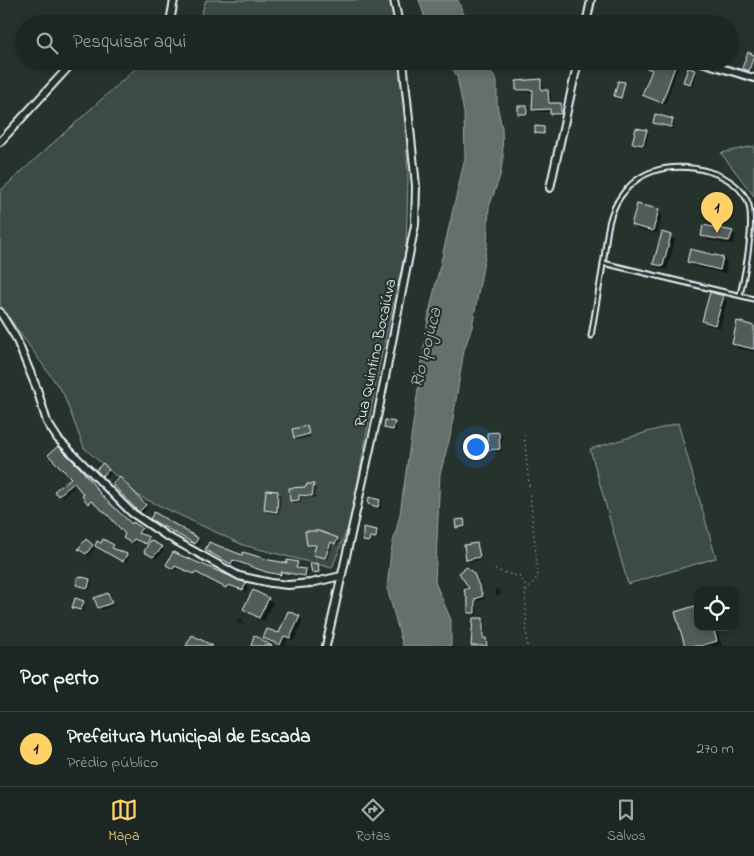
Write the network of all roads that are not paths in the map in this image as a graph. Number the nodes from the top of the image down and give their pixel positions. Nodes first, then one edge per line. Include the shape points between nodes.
1 (174, 0) edge
2 (394, 0) edge
3 (591, 0) edge
4 (171, 15) edge
5 (398, 15) edge
6 (588, 15) edge
7 (66, 70) edge
8 (404, 70) edge
9 (576, 70) edge
10 (728, 70) edge
11 (754, 78) edge
12 (0, 142) edge
13 (550, 188) dead end
14 (603, 263) junction
15 (740, 295) junction
16 (754, 299) edge
17 (0, 312) edge
18 (591, 336) dead end
19 (341, 576) junction
20 (326, 646) edge

1 - 4 street
2 - 5 street
3 - 6 street
7 - 12 street
8 - 19 street, Rua Quintino Bocaiúva via 416,186 415,225 378,414
9 - 13 street
10 - 11 street
14 - 15 lane
14 - 15 lane via 610,219 622,194 632,184 655,170 680,168 712,172 733,184 749,205 752,217
14 - 18 lane
15 - 16 lane
17 - 19 street via 16,338 47,422 58,439 131,512 239,576 288,584
19 - 20 street, Rua Quintino Bocaiúva

